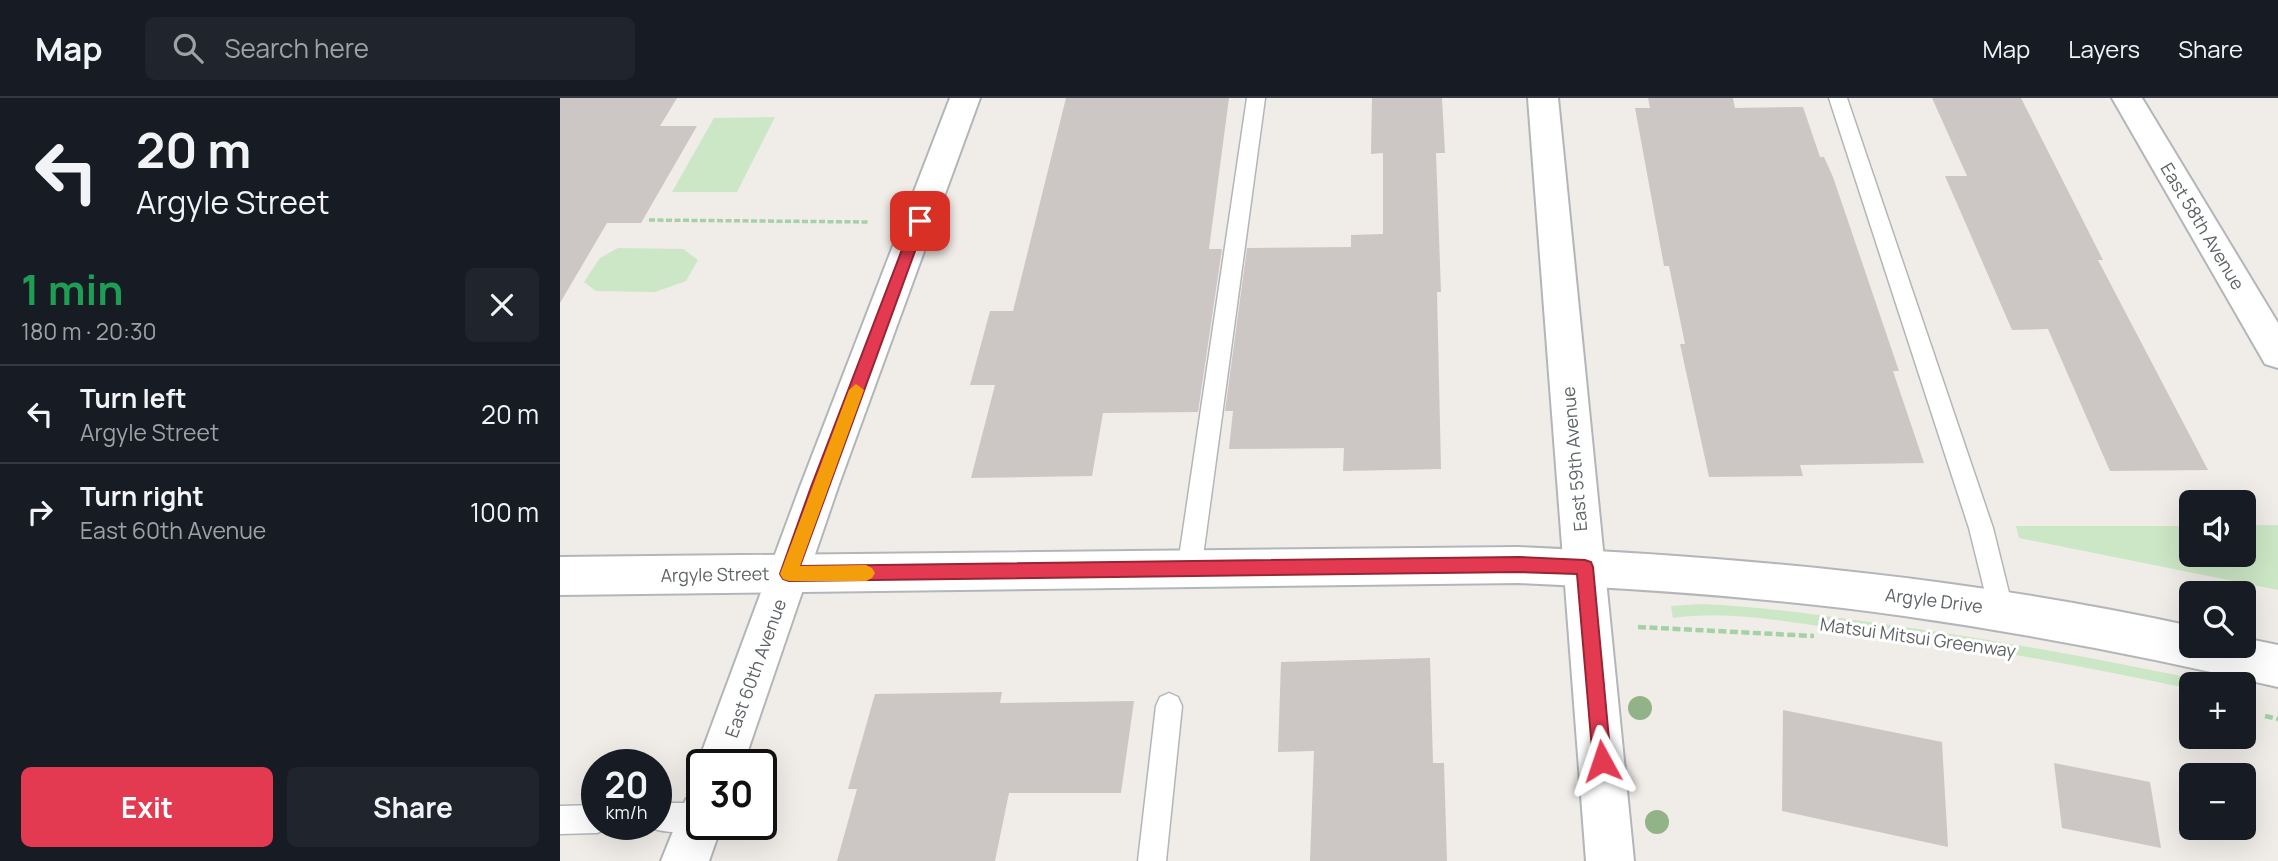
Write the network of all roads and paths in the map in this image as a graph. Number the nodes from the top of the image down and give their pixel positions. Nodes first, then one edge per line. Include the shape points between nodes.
1 (965, 98) edge
2 (1256, 98) edge
3 (1543, 98) edge
4 (1838, 98) edge
5 (2127, 98) edge
6 (649, 220) dead end
7 (868, 222) dead end
8 (2278, 354) edge
9 (1585, 567) junction
10 (1189, 571) junction
11 (789, 574) junction
12 (560, 576) edge
13 (2001, 609) junction
14 (1638, 627) dead end
15 (1828, 637) dead end
16 (2278, 666) edge
17 (1169, 706) dead end
18 (726, 749) edge
19 (581, 819) edge
20 (560, 820) edge
21 (692, 840) edge
22 (685, 861) edge
23 (1153, 861) edge
24 (1610, 861) edge

1 - 11 street, East 60th Avenue
2 - 10 lane
3 - 9 street, East 59th Avenue
4 - 13 lane via 1981,528
5 - 8 street, East 58th Avenue
6 - 7 path
9 - 10 street, Argyle Street
9 - 13 street, Argyle Drive via 1809,584
9 - 24 street, East 59th Avenue
10 - 11 street, Argyle Street
11 - 12 street, Argyle Street
11 - 18 street, East 60th Avenue
13 - 16 street, Argyle Drive
14 - 15 path, Matsui Mitsui Greenway
17 - 23 lane
19 - 20 lane
21 - 22 street

